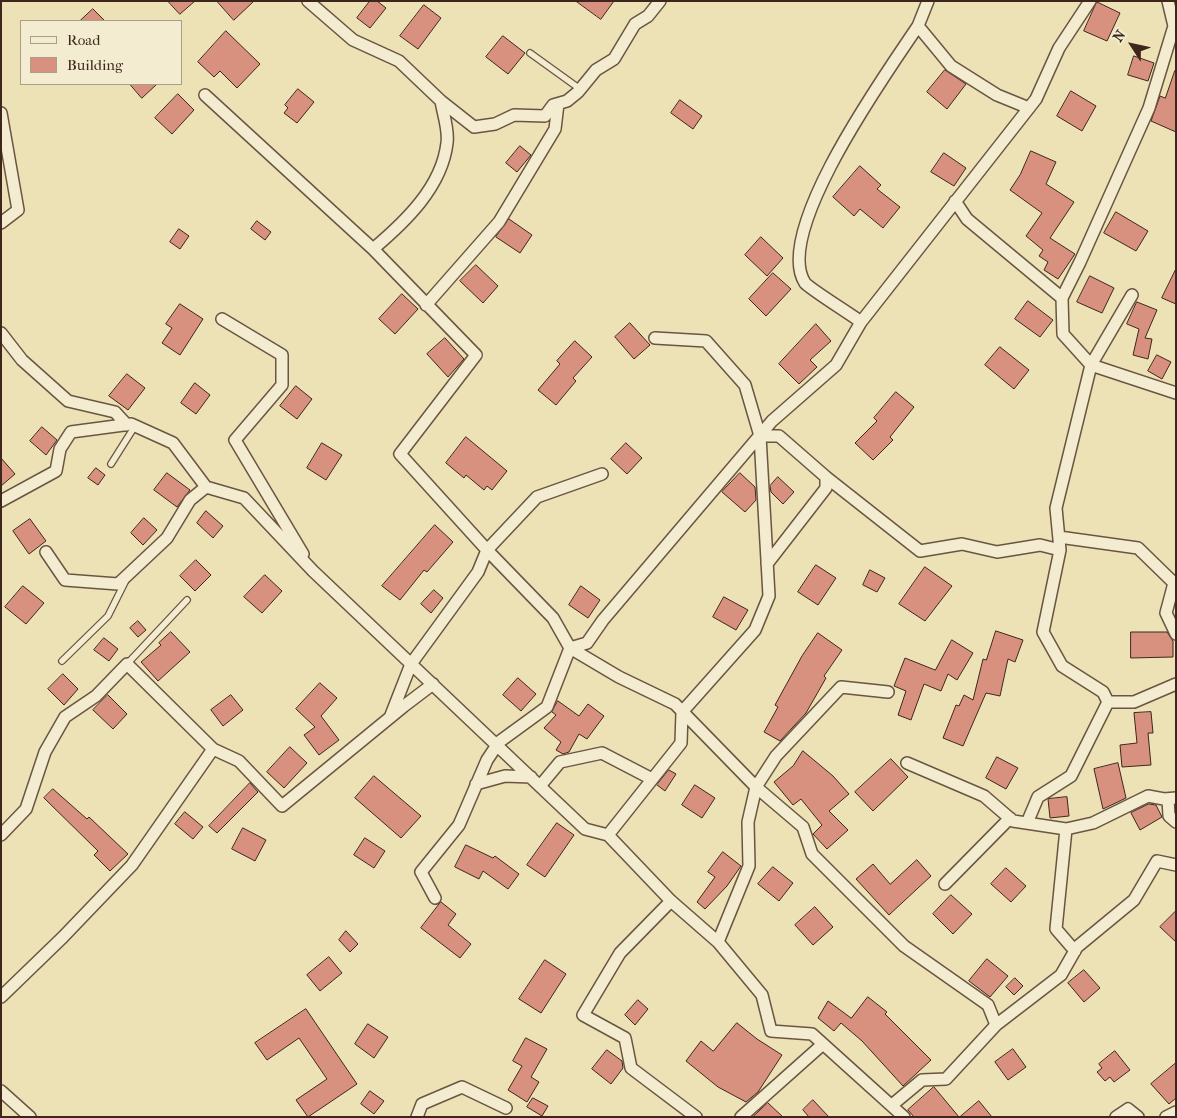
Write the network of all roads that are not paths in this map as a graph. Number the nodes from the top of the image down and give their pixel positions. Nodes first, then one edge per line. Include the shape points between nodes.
1 (308, 1) edge
2 (660, 1) edge
3 (928, 1) edge
4 (1090, 1) edge
5 (1168, 1) edge
6 (1174, 16) edge
7 (918, 26) junction
8 (530, 53) dead end
9 (580, 89) junction
10 (205, 95) dead end
11 (441, 101) junction
12 (558, 104) junction
13 (1029, 108) junction
14 (1, 113) edge
15 (955, 201) junction
16 (1, 223) edge
17 (373, 249) junction
18 (1132, 295) dead end
19 (1062, 298) junction
20 (426, 304) junction
21 (222, 319) dead end
22 (861, 322) junction
23 (1, 333) edge
24 (655, 338) dead end
25 (1091, 365) junction
26 (1176, 393) edge
27 (131, 425) junction
28 (760, 436) junction
29 (111, 464) dead end
30 (602, 474) dead end
31 (826, 477) junction
32 (206, 487) junction
33 (1, 501) edge
34 (1059, 537) junction
35 (487, 550) junction
36 (1060, 550) junction
37 (46, 552) dead end
38 (768, 564) junction
39 (313, 571) junction
40 (128, 575) junction
41 (1175, 582) edge
42 (187, 600) dead end
43 (1176, 634) edge
44 (570, 648) junction
45 (62, 661) dead end
46 (127, 664) junction
47 (411, 664) junction
48 (433, 684) junction
49 (1176, 684) edge
50 (888, 692) dead end
51 (1108, 702) junction
52 (682, 712) junction
53 (391, 716) junction
54 (497, 745) junction
55 (213, 749) junction
56 (907, 763) dead end
57 (531, 777) junction
58 (652, 780) junction
59 (476, 784) junction
60 (540, 786) junction
61 (756, 787) junction
62 (1172, 798) edge
63 (1010, 818) junction
64 (1176, 822) edge
65 (1027, 823) junction
66 (1066, 829) junction
67 (1, 835) edge
68 (608, 835) junction
69 (1176, 864) edge
70 (945, 884) dead end
71 (435, 898) dead end
72 (671, 901) junction
73 (718, 942) junction
74 (1075, 951) junction
75 (1, 996) edge
76 (996, 1025) junction
77 (823, 1044) junction
78 (1, 1091) edge
79 (892, 1105) junction
80 (506, 1108) dead end
81 (1176, 1112) edge
82 (30, 1117) edge
83 (418, 1117) edge
84 (696, 1117) edge
85 (741, 1117) edge
86 (904, 1117) edge
87 (1116, 1117) edge
88 (1138, 1117) edge
89 (1166, 1117) edge

1 - 11 street via 353,40 399,61
2 - 9 street via 648,16 635,24 614,59 596,70
3 - 7 street
4 - 13 street via 1059,48
5 - 6 street
6 - 19 street via 1174,26 1148,108
7 - 13 street via 951,66 997,95
7 - 22 street via 836,153 810,210 799,260 805,283
8 - 9 lane
9 - 12 street via 567,102
10 - 17 street
11 - 12 street via 474,127 495,124 514,115 545,116 553,105
11 - 17 street via 448,142 438,175 399,227
12 - 20 street via 555,129 499,222
13 - 15 street
14 - 16 street via 18,210
15 - 19 street via 966,219
15 - 22 street
17 - 20 street
18 - 25 street
19 - 25 street via 1063,334
20 - 35 street via 476,355 400,454
21 - 39 street via 282,355 282,384 235,440
22 - 28 street via 836,365 772,421
23 - 27 street via 22,360 68,401 115,412
24 - 28 street via 706,340 745,384
25 - 26 street
25 - 34 street via 1056,508
27 - 29 lane
27 - 32 street via 173,443
27 - 33 street via 71,432 60,449 56,471
28 - 31 street via 779,436
28 - 38 street
28 - 44 street via 587,643
30 - 35 street via 537,497
31 - 36 street via 920,551 962,544 997,552 1040,545
31 - 38 street via 826,488
32 - 39 street via 244,498
32 - 40 street via 190,500 167,538
34 - 36 street
34 - 41 street via 1138,548
35 - 44 street via 553,618
35 - 47 street via 478,572
36 - 51 street via 1043,632 1062,666 1103,692
37 - 40 street via 65,580 118,584
38 - 52 street via 769,596 754,630
39 - 47 street
40 - 45 lane via 108,616
41 - 43 street via 1166,613
42 - 46 lane
44 - 52 street via 619,677 675,704
44 - 54 street via 547,707
46 - 55 street
46 - 67 street via 96,696 65,717 45,752 26,810
47 - 48 street
47 - 53 street
48 - 53 street
48 - 54 street
49 - 51 street via 1134,702
50 - 61 street via 841,687 776,756
51 - 65 street via 1071,776 1038,797
52 - 58 street via 681,743
52 - 61 street
53 - 55 street via 282,806 239,761
54 - 57 street
54 - 59 street
55 - 75 street via 132,865
56 - 63 street via 984,796
57 - 59 street via 505,776
57 - 60 street
58 - 60 street via 602,753 560,762
58 - 68 street
59 - 71 street via 459,825 421,872
60 - 68 street via 585,829
61 - 73 street via 748,822 750,866
61 - 76 street via 803,827 812,854 904,946 988,1005
62 - 64 street via 1170,816
62 - 66 street via 1148,796 1093,823
63 - 65 street
63 - 70 street
65 - 66 street
66 - 74 street via 1056,929
68 - 72 street
69 - 74 street via 1156,861 1134,900
72 - 73 street
72 - 84 street via 620,953 584,1015 625,1038 631,1068
73 - 77 street via 762,995 771,1031 812,1034
74 - 76 street via 1062,975
76 - 79 street via 946,1079 922,1080
77 - 79 street
77 - 85 street
78 - 82 street
79 - 86 street
80 - 83 street via 462,1087 422,1104
81 - 89 street
87 - 88 street via 1128,1109

